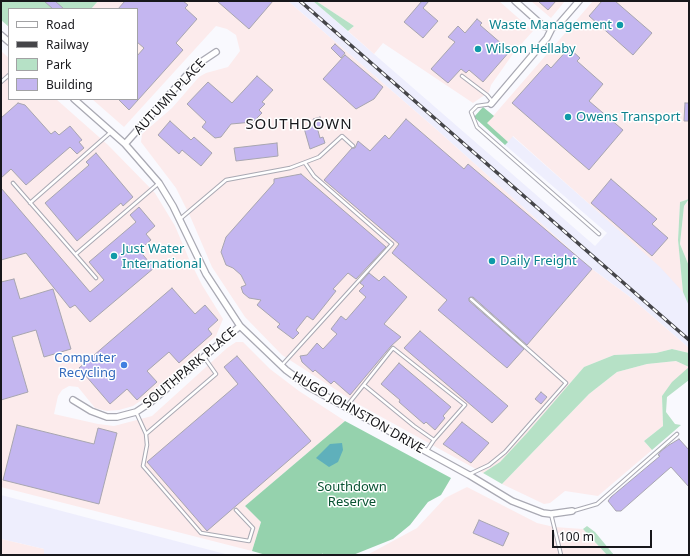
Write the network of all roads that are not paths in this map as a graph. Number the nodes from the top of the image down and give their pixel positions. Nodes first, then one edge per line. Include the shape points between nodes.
1 (514, 1) edge
2 (580, 1) edge
3 (552, 28) junction
4 (216, 52) dead end
5 (462, 76) dead end
6 (75, 100) edge
7 (492, 102) junction
8 (111, 132) junction
9 (126, 144) junction
10 (353, 146) dead end
11 (305, 163) junction
12 (13, 183) dead end
13 (159, 183) junction
14 (30, 203) junction
15 (180, 219) junction
16 (599, 234) dead end
17 (76, 254) junction
18 (96, 278) dead end
19 (471, 299) dead end
20 (240, 326) junction
21 (204, 357) junction
22 (281, 366) junction
23 (364, 384) junction
24 (73, 400) dead end
25 (346, 408) junction
26 (136, 412) junction
27 (146, 434) junction
28 (677, 434) dead end
29 (434, 440) junction
30 (426, 452) junction
31 (469, 475) junction
32 (236, 510) dead end
33 (572, 511) joint
34 (551, 514) junction
35 (562, 555) edge

1 - 3 street via 543,26
2 - 3 street
3 - 7 street via 547,38
4 - 9 street, AUTUMN PLACE via 195,66
5 - 7 lane via 487,95
6 - 8 street, HUGO JOHNSTON DRIVE
7 - 16 lane via 477,106 470,112 477,127
8 - 9 street, HUGO JOHNSTON DRIVE
8 - 14 lane
9 - 13 street, HUGO JOHNSTON DRIVE
10 - 11 lane via 342,136 319,158
11 - 15 lane via 226,180
11 - 22 lane via 314,176 392,244
12 - 14 lane
13 - 15 street, HUGO JOHNSTON DRIVE
13 - 17 lane
14 - 17 lane
15 - 20 street, HUGO JOHNSTON DRIVE via 206,274
17 - 18 lane
19 - 31 lane via 566,383 505,452 489,465
20 - 21 street, SOUTHPARK PLACE
20 - 22 street, HUGO JOHNSTON DRIVE
21 - 26 street, SOUTHPARK PLACE
21 - 27 lane via 216,374
22 - 25 street, HUGO JOHNSTON DRIVE via 309,387
23 - 25 lane
23 - 29 lane
23 - 29 lane via 393,348 465,405
24 - 26 street, SOUTHPARK PLACE via 91,411 107,416 117,417
25 - 30 street, HUGO JOHNSTON DRIVE
26 - 27 lane
27 - 32 lane via 147,446 143,466 201,533 249,541 253,528
28 - 33 lane via 597,504
29 - 30 lane
30 - 31 street, HUGO JOHNSTON DRIVE
31 - 34 street, HUGO JOHNSTON DRIVE via 512,501 534,511
33 - 34 street, HUGO JOHNSTON DRIVE
34 - 35 lane

